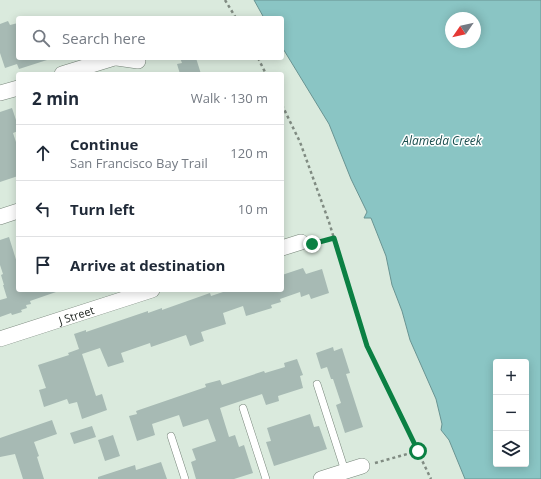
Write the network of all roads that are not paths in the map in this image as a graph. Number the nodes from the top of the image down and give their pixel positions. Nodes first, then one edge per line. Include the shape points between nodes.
1 (108, 60) edge
2 (126, 60) edge
3 (138, 62) dead end
4 (69, 72) edge
5 (16, 89) edge
6 (0, 93) edge
7 (16, 212) edge
8 (0, 217) edge
9 (301, 242) road end
10 (284, 247) edge
11 (146, 292) edge
12 (0, 339) edge
13 (317, 384) dead end
14 (244, 408) dead end
15 (171, 436) dead end
16 (362, 466) road end
17 (346, 471) junction
18 (185, 479) edge
19 (266, 479) edge
20 (321, 479) edge

1 - 4 street
2 - 3 street
5 - 6 street
7 - 8 street
9 - 10 street
11 - 12 street, J Street
13 - 17 lane
14 - 19 lane
15 - 18 lane
16 - 17 street
17 - 20 street

